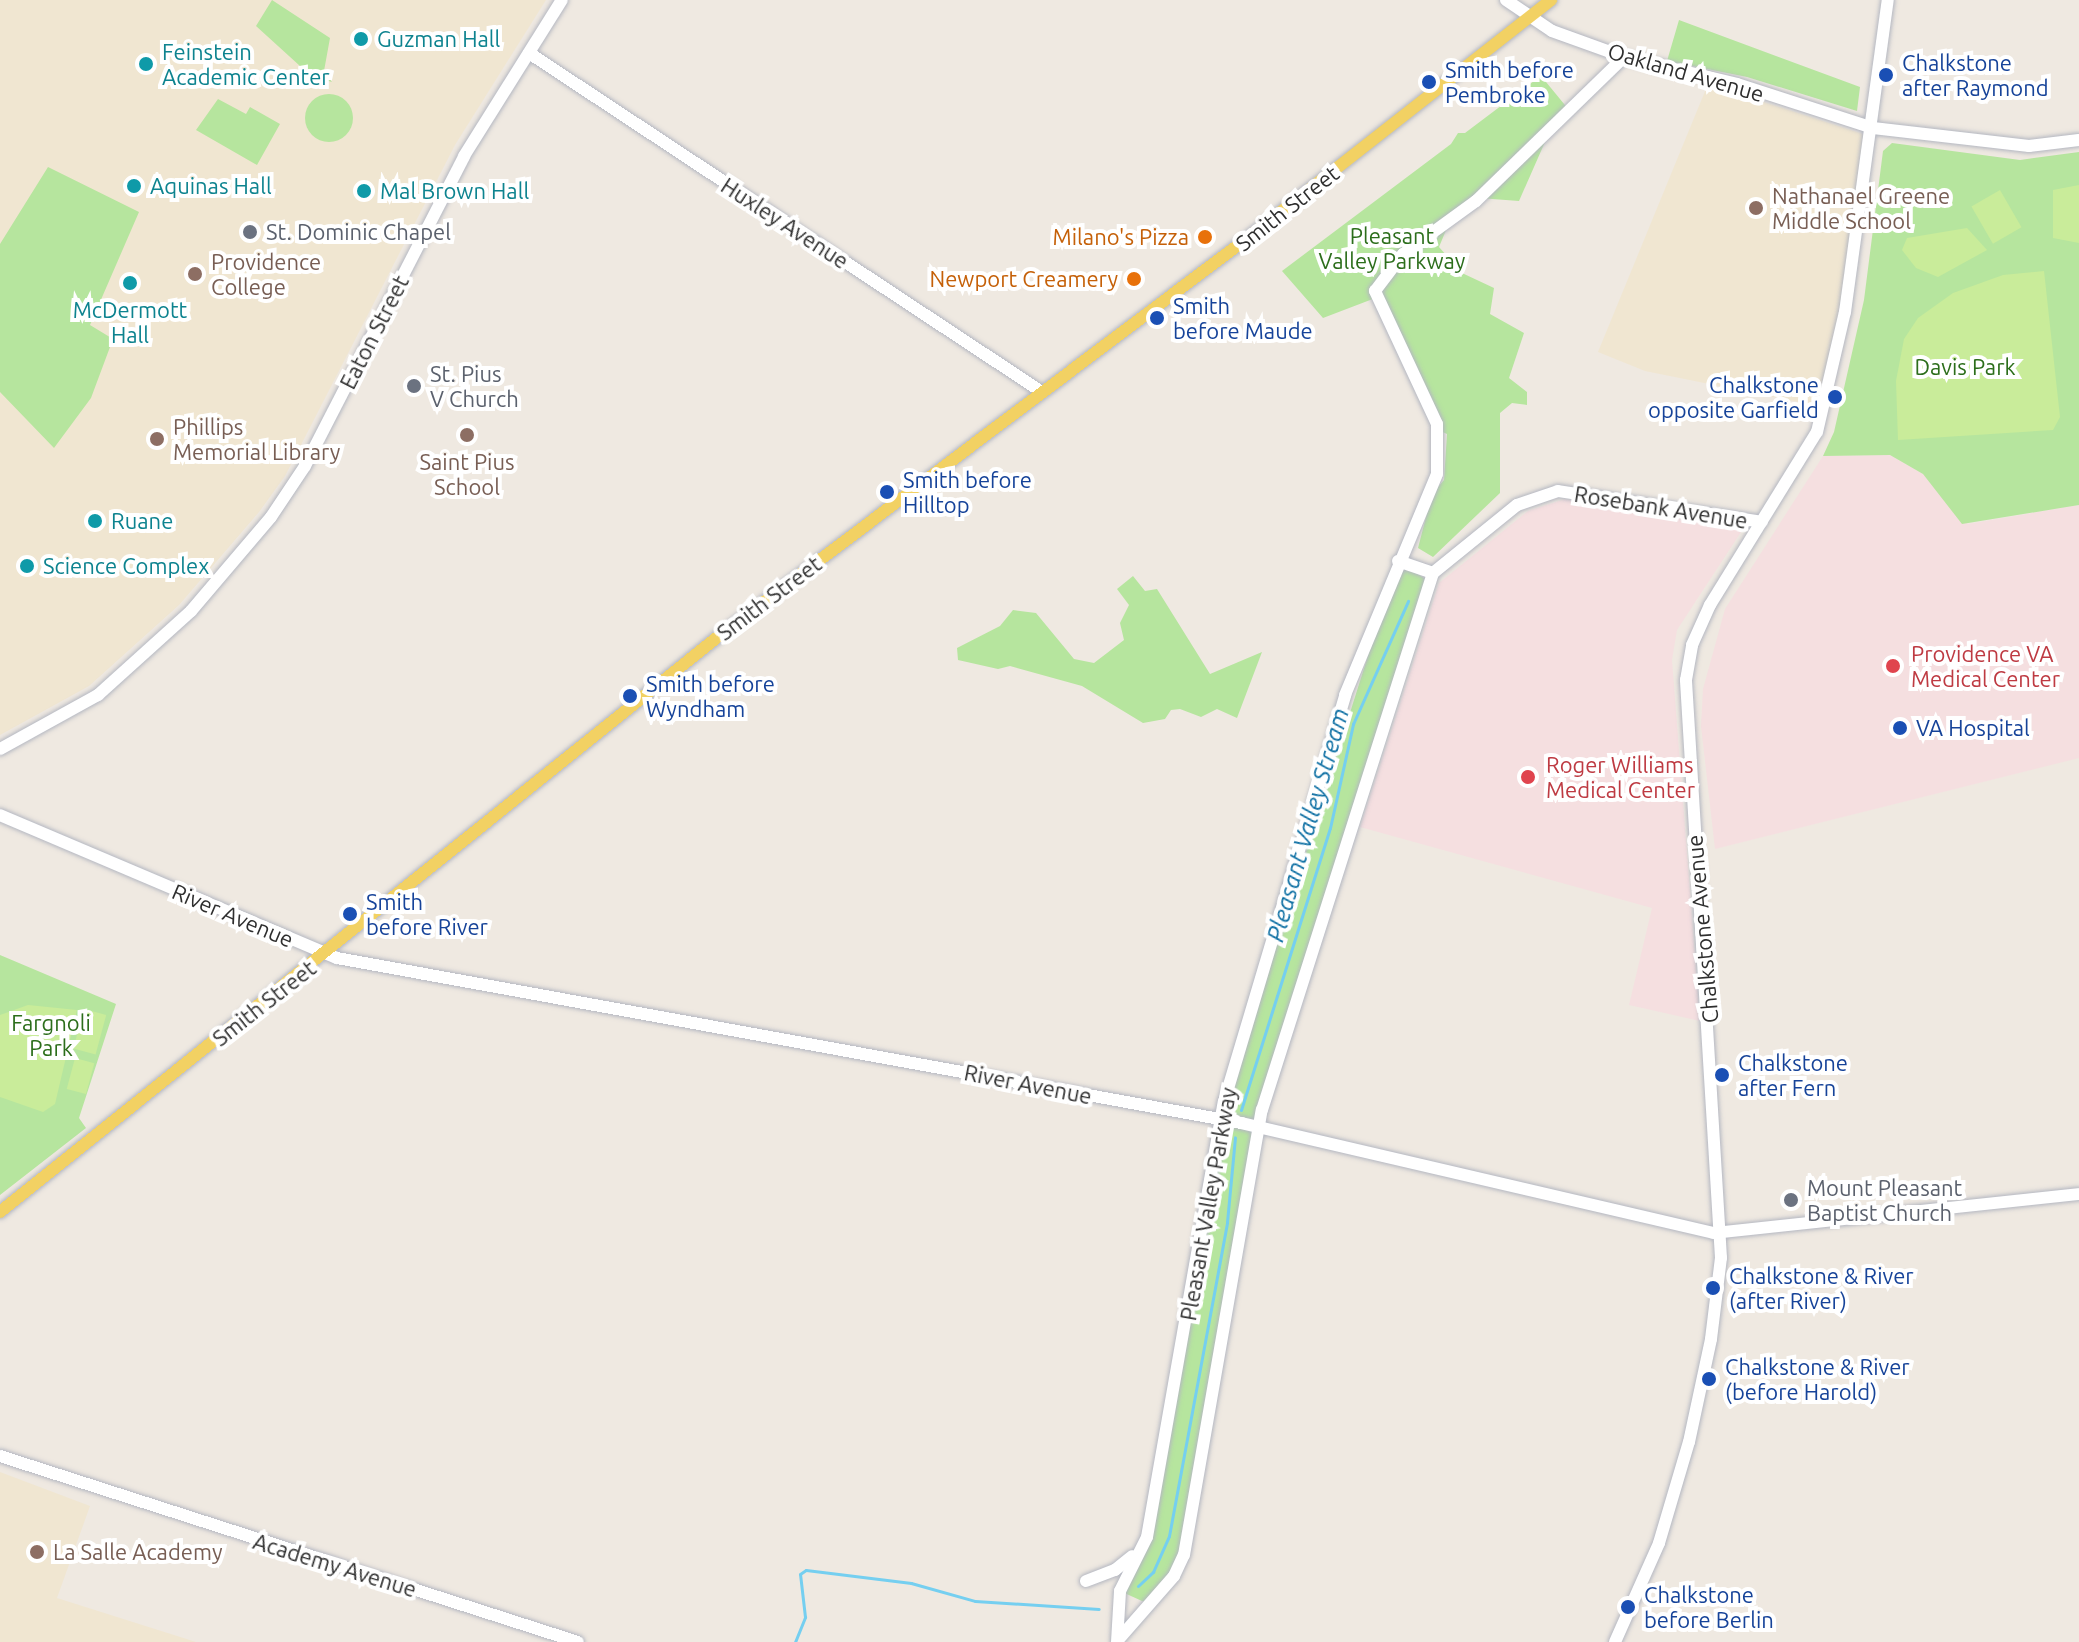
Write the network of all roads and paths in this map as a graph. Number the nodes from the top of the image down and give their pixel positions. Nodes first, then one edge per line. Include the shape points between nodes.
1 (562, 0) edge
2 (1506, 0) edge
3 (1551, 0) edge
4 (1888, 0) edge
5 (1532, 20) junction
6 (529, 53) junction
7 (1624, 57) junction
8 (1873, 128) junction
9 (2079, 140) edge
10 (1042, 392) junction
11 (1762, 522) junction
12 (1398, 561) junction
13 (1433, 573) junction
14 (0, 749) edge
15 (0, 815) edge
16 (325, 954) junction
17 (1221, 1120) junction
18 (1259, 1127) junction
19 (2079, 1194) edge
20 (0, 1212) edge
21 (1723, 1231) junction
22 (0, 1456) edge
23 (1143, 1545) junction
24 (1086, 1581) dead end
25 (1117, 1641) edge
26 (578, 1642) edge
27 (1615, 1642) edge

1 - 6 street, Eaton Street
2 - 5 street, Oakland Avenue
3 - 5 main road, Smith Street
4 - 8 street, Chalkstone Avenue
5 - 7 street, Oakland Avenue
5 - 10 main road, Smith Street
6 - 10 street, Huxley Avenue
6 - 14 street, Eaton Street via 464,156 300,475 265,525 186,616 94,699
7 - 8 street, Oakland Avenue via 1737,84
7 - 12 street, Pleasant Valley Parkway via 1476,201 1403,254 1375,291 1407,353 1439,440 1437,474
8 - 9 street, Oakland Avenue via 2029,146
8 - 11 street, Chalkstone Avenue via 1845,312 1817,432
10 - 16 main road, Smith Street via 706,646
11 - 13 street, Rosebank Avenue via 1587,494 1545,493 1517,505
11 - 21 street, Chalkstone Avenue via 1699,628 1686,680
12 - 13 street
12 - 17 street, Pleasant Valley Parkway via 1345,695
13 - 18 street, Pleasant Valley Parkway
15 - 16 street, River Avenue
16 - 17 street, River Avenue
16 - 20 main road, Smith Street
17 - 18 street, River Avenue
17 - 23 street, Pleasant Valley Parkway
18 - 21 street, River Avenue
18 - 25 street, Pleasant Valley Parkway via 1184,1555 1174,1576
19 - 21 street, River Avenue via 1765,1231
21 - 27 street, Chalkstone Avenue via 1711,1339 1689,1442 1659,1543
22 - 26 street, Academy Avenue
23 - 24 street via 1115,1570
23 - 25 street, Pleasant Valley Parkway via 1120,1591

